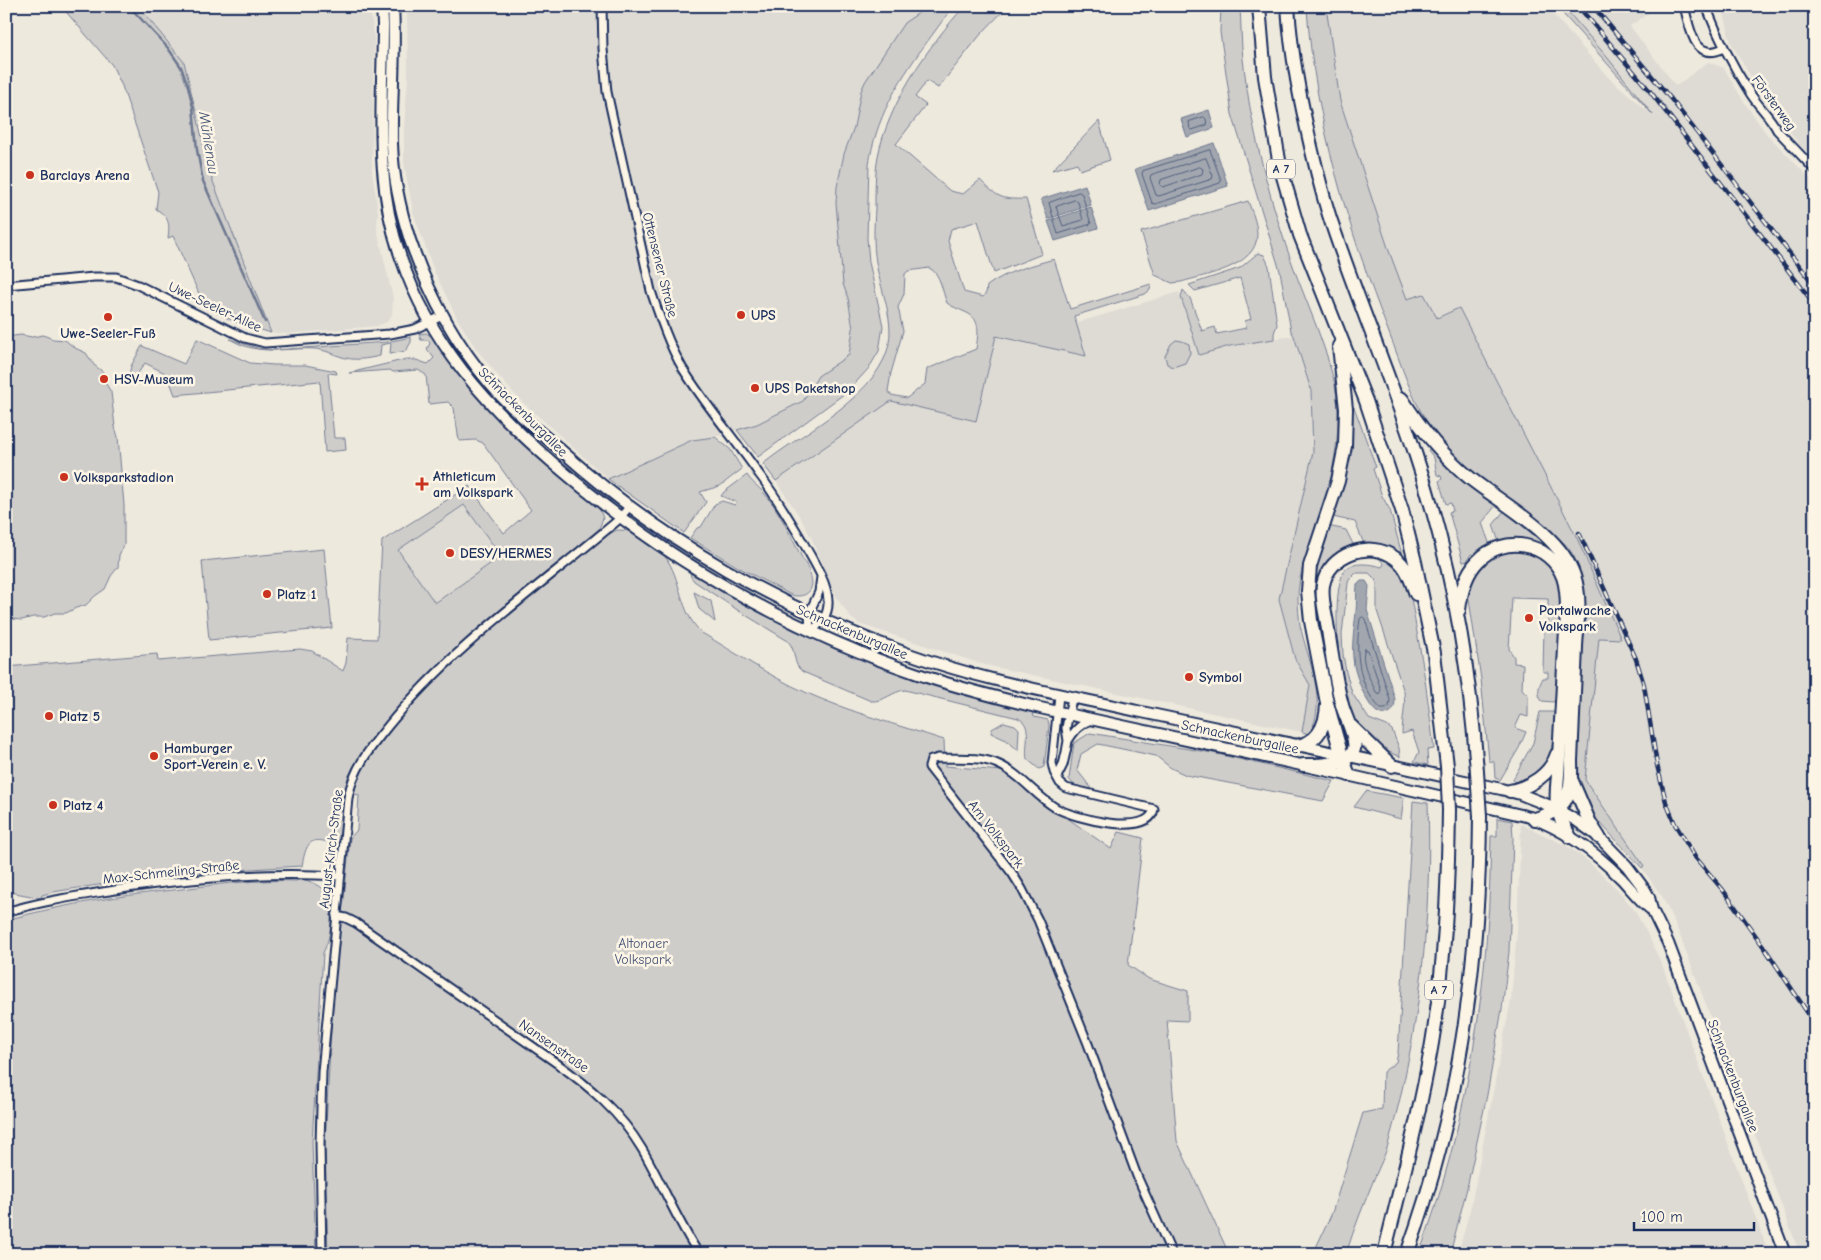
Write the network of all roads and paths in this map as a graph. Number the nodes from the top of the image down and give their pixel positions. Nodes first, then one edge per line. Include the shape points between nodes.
1 (382, 6) edge
2 (394, 6) edge
3 (602, 6) edge
4 (1259, 6) edge
5 (1288, 6) edge
6 (1684, 6) edge
7 (1706, 6) edge
8 (1724, 48) junction
9 (1814, 168) edge
10 (6, 285) edge
11 (444, 315) junction
12 (430, 322) junction
13 (1337, 324) junction
14 (1389, 377) junction
15 (630, 506) junction
16 (620, 518) junction
17 (820, 577) junction
18 (809, 614) junction
19 (823, 620) junction
20 (1458, 622) junction
21 (810, 631) junction
22 (1431, 635) junction
23 (1059, 695) junction
24 (1072, 698) junction
25 (1327, 703) junction
26 (1057, 711) junction
27 (1068, 714) junction
28 (1094, 719) junction
29 (1348, 722) junction
30 (1068, 741) junction
31 (1560, 744) junction
32 (1296, 746) junction
33 (1344, 757) junction
34 (1303, 765) junction
35 (1392, 766) junction
36 (1349, 775) junction
37 (1057, 777) junction
38 (1572, 779) junction
39 (1510, 791) junction
40 (1557, 810) junction
41 (1535, 819) junction
42 (1570, 836) junction
43 (1599, 837) junction
44 (340, 876) junction
45 (6, 903) edge
46 (1652, 910) junction
47 (8, 911) edge
48 (336, 916) junction
49 (1404, 1168) junction
50 (322, 1254) edge
51 (699, 1254) edge
52 (1172, 1254) edge
53 (1375, 1254) edge
54 (1384, 1254) edge
55 (1407, 1254) edge
56 (1785, 1254) edge

1 - 12 main road, Schnackenburgallee via 381,156 384,189 401,259
2 - 11 main road, Schnackenburgallee via 392,145 398,192 411,242
3 - 17 street, Ottensener Straße via 607,92 651,291 663,326 683,368 778,501
4 - 13 highway, A 7 via 1265,77 1280,166 1300,235
5 - 14 highway, A 7 via 1296,74 1319,180 1331,223
6 - 8 street via 1698,46 1711,52
7 - 8 street, Försterweg
8 - 9 street, Försterweg via 1761,110
10 - 12 street, Uwe-Seeler-Allee via 116,277 138,284 245,338 265,343 390,334
11 - 12 street, Uwe-Seeler-Allee
11 - 15 main road, Schnackenburgallee via 465,352 493,387 579,466
12 - 16 main road, Schnackenburgallee via 466,376 489,402 546,457
13 - 22 highway, A 7 via 1402,510
13 - 25 highway via 1346,409 1345,446 1338,482 1313,556 1308,582 1311,621
14 - 20 highway, A 7 via 1436,523
14 - 38 highway via 1416,420 1439,448 1470,478 1552,540 1570,567 1578,601
15 - 16 street, August-Kirch-Straße
15 - 18 main road, Schnackenburgallee via 710,560
16 - 21 main road, Schnackenburgallee via 690,566
16 - 44 street, August-Kirch-Straße via 449,661 407,703 379,738 361,762 349,791
17 - 18 street via 819,592
17 - 19 street, Ottensener Straße via 828,601
18 - 19 main road, Schnackenburgallee
18 - 21 street
19 - 21 street
19 - 23 main road, Schnackenburgallee via 938,664 1004,684
20 - 31 highway via 1463,586 1476,562 1491,550 1512,544 1533,547 1558,567 1567,596
20 - 55 highway, A 7, bridge via 1471,697 1480,816 1473,960 1455,1087
21 - 26 main road, Schnackenburgallee via 920,675 996,698
22 - 29 highway via 1410,577 1396,558 1381,551 1360,550 1342,558 1327,573 1323,602 1338,687
22 - 49 highway, A 7, bridge via 1447,766 1448,892 1438,1006
23 - 24 main road, Schnackenburgallee
23 - 26 street
24 - 27 street
24 - 32 main road, Schnackenburgallee
25 - 32 highway via 1326,718 1319,733 1310,742
25 - 33 highway
26 - 27 main road, Schnackenburgallee
26 - 37 street via 1052,763
27 - 28 main road, Schnackenburgallee
27 - 30 street
28 - 30 street via 1082,725
28 - 34 main road, Schnackenburgallee
29 - 33 highway via 1355,746
29 - 35 highway
30 - 37 street
31 - 39 highway via 1552,765 1544,775
31 - 40 highway
32 - 33 main road, Schnackenburgallee
33 - 34 highway via 1321,765
33 - 35 main road, Schnackenburgallee
33 - 36 highway
34 - 36 main road, Schnackenburgallee
35 - 39 main road, Schnackenburgallee
36 - 41 main road, Schnackenburgallee
37 - 52 street, Am Volkspark via 1062,785 1072,790 1154,809 1153,815 1142,822 1124,824 1081,817 1056,807 1012,772 990,761 938,758 929,764 930,770 1012,873 1038,920 1137,1176
38 - 40 highway via 1567,800
38 - 43 highway
39 - 40 main road, Schnackenburgallee
40 - 41 highway
40 - 42 highway
40 - 43 main road, Schnackenburgallee
41 - 42 main road, Schnackenburgallee
42 - 46 main road, Schnackenburgallee via 1598,856
43 - 46 main road, Schnackenburgallee via 1640,882
44 - 47 street, Max-Schmeling-Straße via 279,874 202,879 79,896
44 - 48 street, August-Kirch-Straße
45 - 47 street
46 - 56 main road, Schnackenburgallee via 1670,949
48 - 50 street, August-Kirch-Straße via 322,1072
48 - 51 street, Nansenstraße via 356,923 588,1085 616,1113 641,1148
49 - 53 highway
49 - 54 highway, A 7

